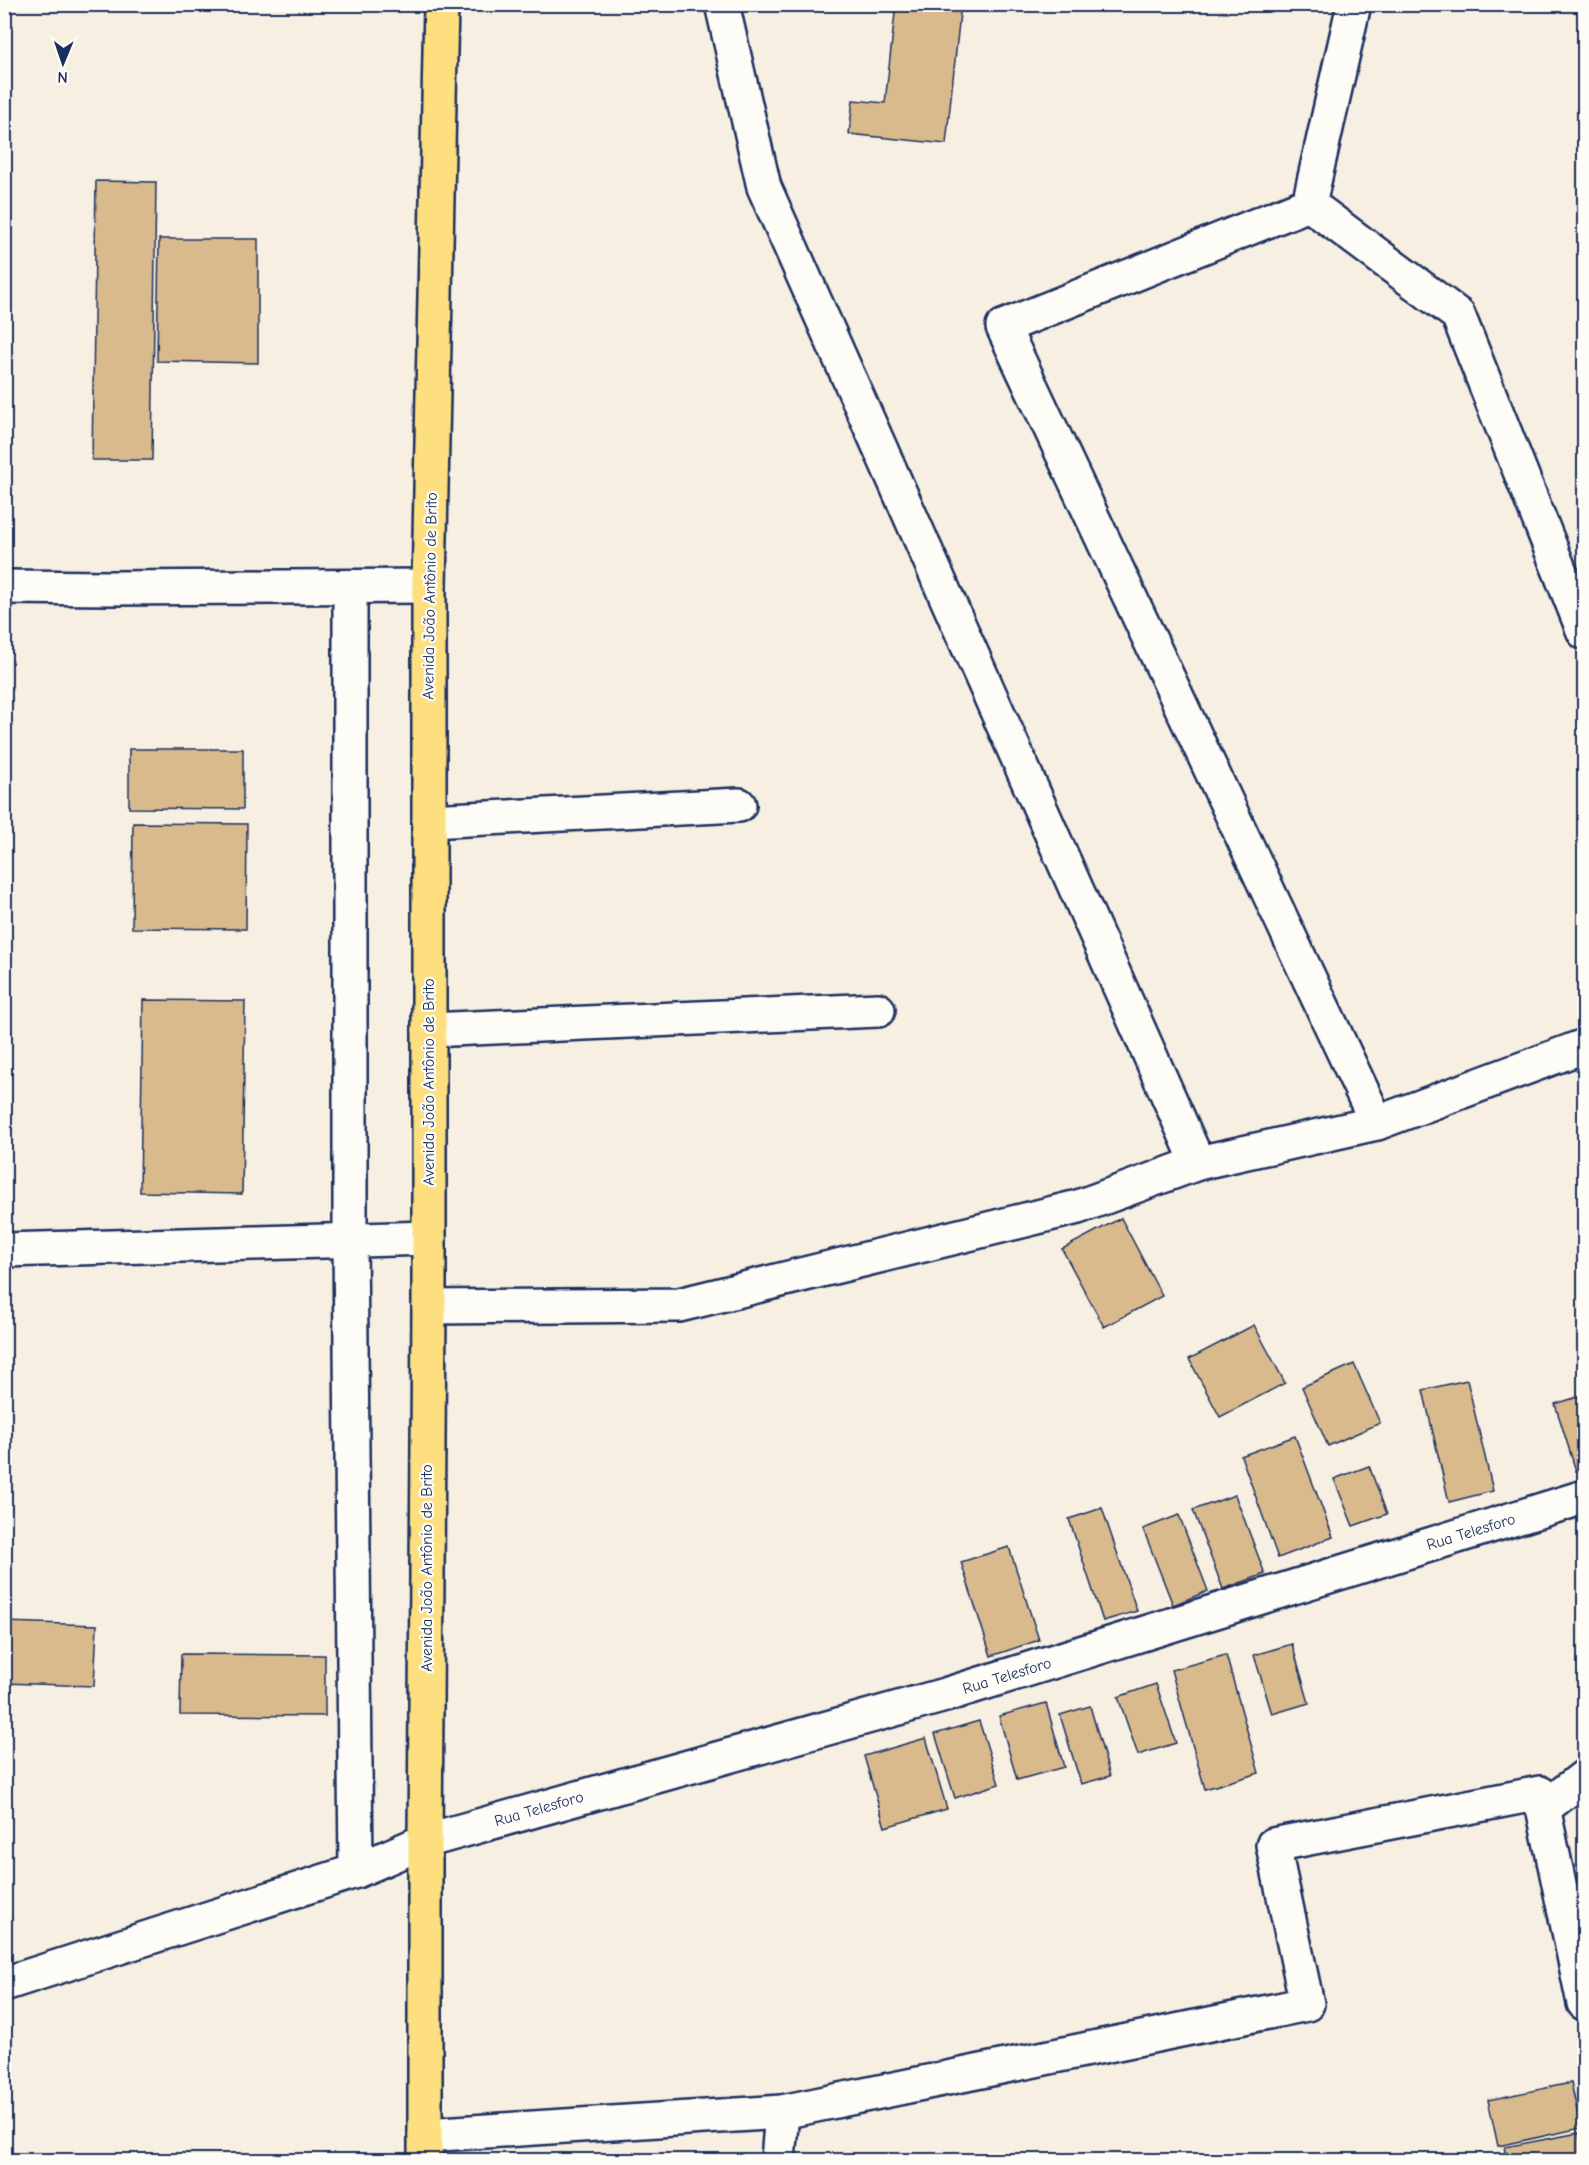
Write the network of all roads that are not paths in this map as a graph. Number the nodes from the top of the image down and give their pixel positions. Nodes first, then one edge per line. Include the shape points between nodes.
1 (441, 4) edge
2 (722, 4) edge
3 (1354, 4) edge
4 (1309, 204) junction
5 (429, 586) junction
6 (4, 587) edge
7 (350, 587) junction
8 (1584, 632) edge
9 (739, 805) dead end
10 (429, 821) junction
11 (878, 1010) dead end
12 (429, 1030) junction
13 (1584, 1046) edge
14 (1377, 1123) junction
15 (1198, 1163) junction
16 (429, 1238) junction
17 (350, 1240) junction
18 (4, 1250) edge
19 (429, 1307) junction
20 (1584, 1497) edge
21 (1584, 1777) edge
22 (1543, 1809) junction
23 (425, 1841) junction
24 (356, 1871) junction
25 (4, 1984) edge
26 (1584, 2003) edge
27 (782, 2112) junction
28 (425, 2148) edge
29 (778, 2160) edge

1 - 5 main road, Avenida João Antônio de Brito
2 - 15 street via 764,187
3 - 4 street
4 - 8 street via 1458,315
4 - 14 street via 1003,327
5 - 7 street
5 - 10 main road, Avenida João Antônio de Brito
6 - 7 street
7 - 17 street
9 - 10 street
10 - 12 main road, Avenida João Antônio de Brito
11 - 12 street
12 - 16 main road, Avenida João Antônio de Brito
13 - 14 street
14 - 15 street
15 - 19 street via 1078,1207 679,1305
16 - 17 street
16 - 19 main road, Avenida João Antônio de Brito
17 - 18 street
17 - 24 street
19 - 23 main road, Avenida João Antônio de Brito
20 - 23 street, Rua Telesforo via 945,1695
21 - 22 street
22 - 26 street
22 - 27 street via 1540,1793 1273,1845 1307,2004
23 - 24 street, Rua Telesforo
23 - 28 main road, Avenida João Antônio de Brito
24 - 25 street, Rua Telesforo
27 - 28 street
27 - 29 street

